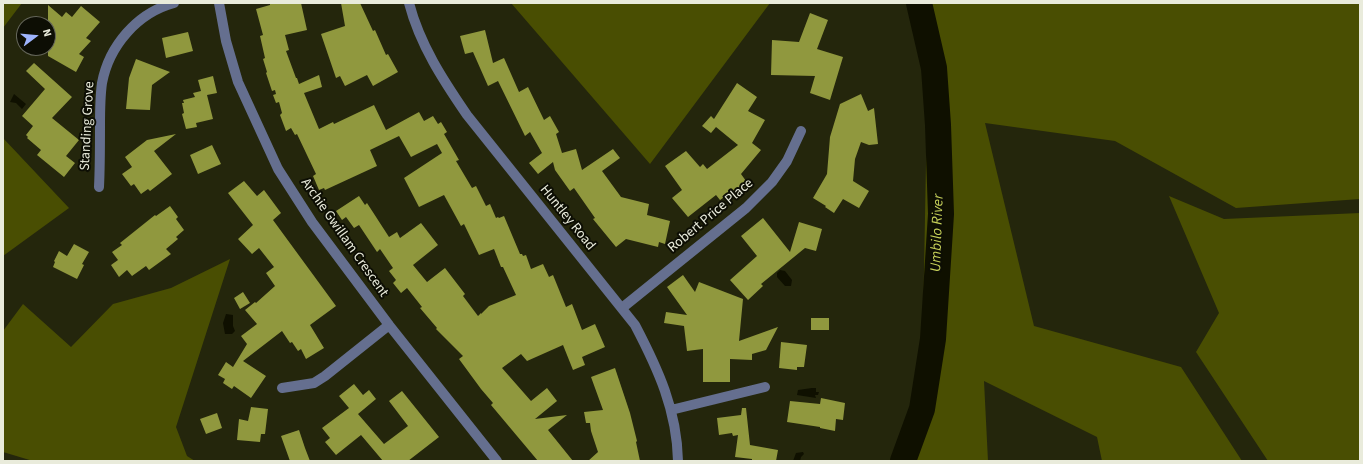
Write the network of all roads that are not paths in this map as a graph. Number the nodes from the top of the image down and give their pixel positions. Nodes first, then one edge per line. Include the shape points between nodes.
1 (174, 3) edge
2 (219, 3) edge
3 (409, 3) edge
4 (801, 131) dead end
5 (99, 187) dead end
6 (622, 308) junction
7 (389, 325) junction
8 (765, 387) dead end
9 (282, 388) dead end
10 (671, 410) junction
11 (497, 461) edge
12 (678, 461) edge

1 - 5 street, Standing Grove via 141,18 126,33 108,63 102,83
2 - 7 street, Archie Gwillam Crescent via 226,41 238,82 278,169 312,222
3 - 6 street, Huntley Road via 428,54 467,115
4 - 6 street, Robert Price Place via 787,161 772,182 746,208
6 - 10 street, Huntley Road via 655,364
7 - 9 street via 314,383
7 - 11 street, Archie Gwillam Crescent
8 - 10 street
10 - 12 street, Huntley Road

